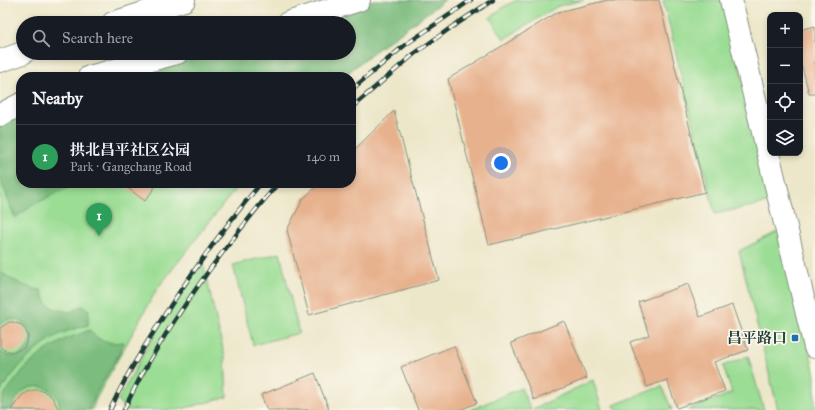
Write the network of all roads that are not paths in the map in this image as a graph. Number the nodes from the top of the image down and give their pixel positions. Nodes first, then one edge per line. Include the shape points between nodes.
1 (184, 0) edge
2 (359, 0) edge
3 (731, 0) edge
4 (135, 16) edge
5 (310, 16) edge
6 (16, 47) edge
7 (0, 48) edge
8 (16, 55) edge
9 (151, 60) edge
10 (0, 61) edge
11 (107, 72) edge
12 (16, 98) edge
13 (0, 103) edge
14 (16, 107) edge
15 (0, 115) edge
16 (815, 348) edge

1 - 4 street
2 - 5 street
3 - 16 street
6 - 7 street
8 - 10 street
9 - 11 street
12 - 13 street
14 - 15 street

